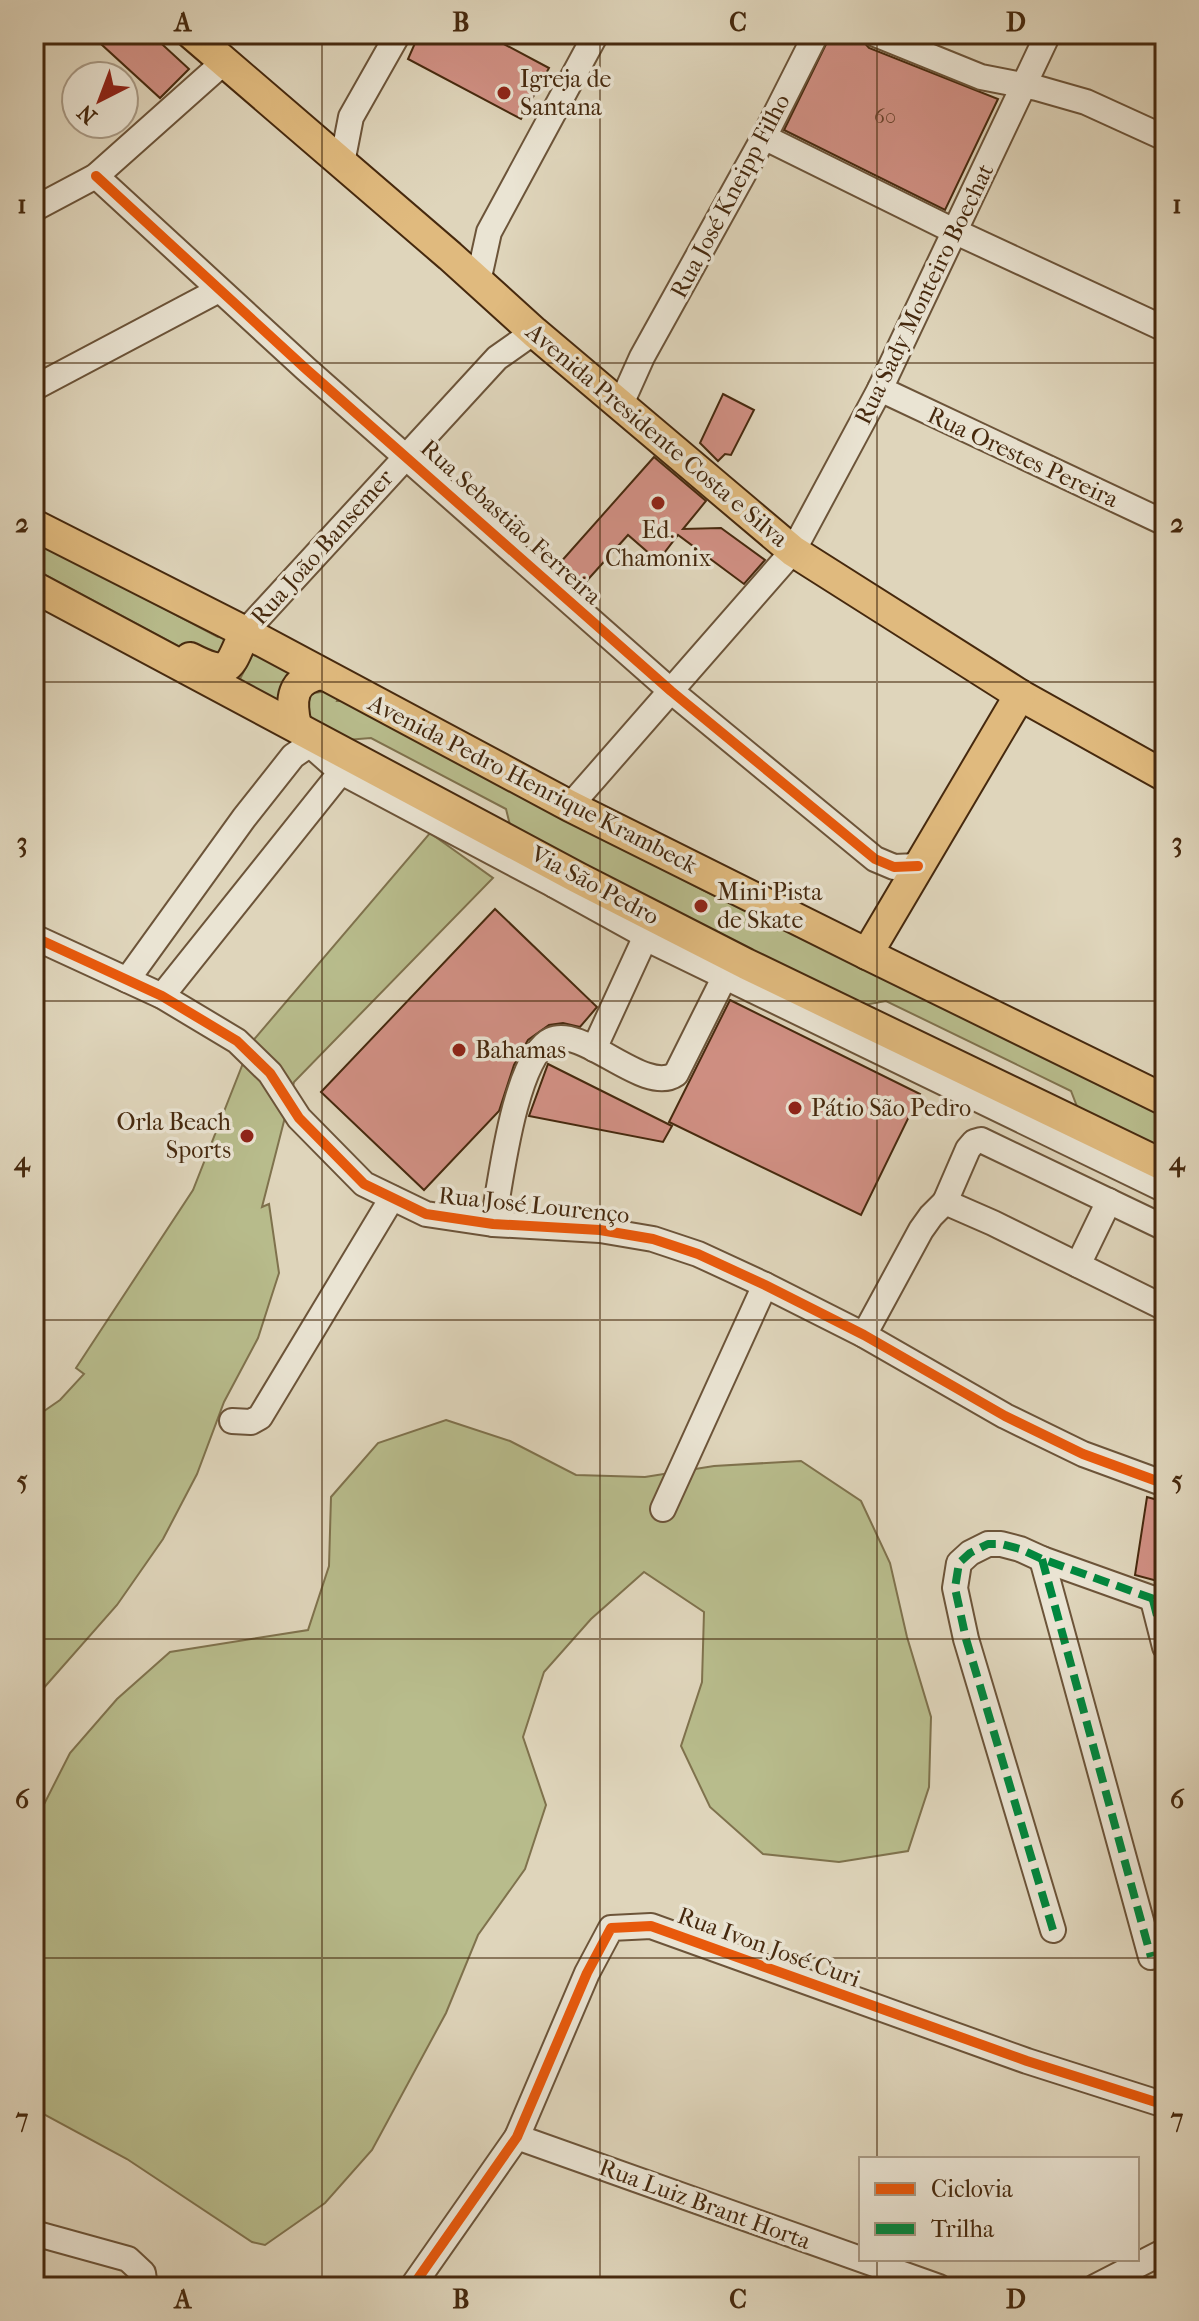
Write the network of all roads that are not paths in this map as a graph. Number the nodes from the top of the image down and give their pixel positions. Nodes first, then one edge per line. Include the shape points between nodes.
1 (192, 34) edge
2 (398, 34) edge
3 (596, 34) edge
4 (816, 34) edge
5 (875, 34) edge
6 (1048, 34) edge
7 (224, 62) junction
8 (1025, 86) junction
9 (351, 117) junction
10 (764, 137) junction
11 (1165, 138) edge
12 (315, 139) junction
13 (342, 163) junction
14 (96, 176) junction
15 (34, 209) edge
16 (489, 232) junction
17 (956, 232) junction
18 (450, 256) junction
19 (478, 282) junction
20 (219, 290) junction
21 (524, 323) junction
22 (1165, 329) edge
23 (642, 357) junction
24 (591, 380) junction
25 (34, 388) edge
26 (880, 389) junction
27 (620, 406) junction
28 (406, 456) junction
29 (1165, 523) edge
30 (34, 525) edge
31 (793, 551) junction
32 (34, 585) edge
33 (245, 632) junction
34 (322, 674) junction
35 (671, 691) junction
36 (1020, 695) junction
37 (303, 735) junction
38 (341, 772) junction
39 (1165, 776) edge
40 (570, 806) junction
41 (918, 866) junction
42 (566, 881) junction
43 (34, 937) edge
44 (645, 938) junction
45 (867, 954) junction
46 (736, 970) junction
47 (127, 980) junction
48 (162, 996) junction
49 (594, 1049) junction
50 (1165, 1100) edge
51 (1165, 1166) edge
52 (1165, 1190) edge
53 (392, 1198) junction
54 (1109, 1201) junction
55 (945, 1202) junction
56 (493, 1224) junction
57 (1165, 1228) edge
58 (1078, 1265) junction
59 (765, 1285) junction
60 (1165, 1308) edge
61 (864, 1335) junction
62 (232, 1421) dead end
63 (1165, 1484) edge
64 (663, 1509) dead end
65 (1042, 1559) junction
66 (1159, 1601) edge
67 (1165, 1647) edge
68 (1053, 1930) dead end
69 (1151, 1957) dead end
70 (1165, 2105) edge
71 (517, 2137) junction
72 (34, 2233) edge
73 (1165, 2251) edge
74 (859, 2259) edge
75 (866, 2261) edge
76 (145, 2287) edge
77 (412, 2287) edge
78 (939, 2287) edge
79 (1095, 2287) edge

1 - 7 main road, Avenida Presidente Costa e Silva
2 - 9 street
3 - 16 street
4 - 10 street, Rua José Kneipp Filho
5 - 8 street via 981,77
6 - 8 street, Rua Sady Monteiro Boechat
7 - 12 main road, Avenida Presidente Costa e Silva
7 - 14 street
8 - 11 street via 1086,102
8 - 17 street, Rua Sady Monteiro Boechat
9 - 12 street
9 - 13 street
10 - 17 street
10 - 23 street, Rua José Kneipp Filho
12 - 13 main road, Avenida Presidente Costa e Silva
13 - 18 main road, Avenida Presidente Costa e Silva
14 - 15 street
14 - 20 street, Rua Sebastião Ferreira
16 - 18 street
16 - 19 street
17 - 22 street
17 - 26 street, Rua Sady Monteiro Boechat
18 - 19 main road, Avenida Presidente Costa e Silva
19 - 21 main road, Avenida Presidente Costa e Silva
20 - 25 street
20 - 28 street, Rua Sebastião Ferreira
21 - 24 main road, Avenida Presidente Costa e Silva
21 - 28 street, Rua João Bansemer
23 - 24 street via 617,374
23 - 27 street, Rua José Kneipp Filho
24 - 27 main road, Avenida Presidente Costa e Silva
26 - 29 street, Rua Orestes Pereira
26 - 31 street, Rua Sady Monteiro Boechat
27 - 31 main road, Avenida Presidente Costa e Silva
28 - 33 street, Rua João Bansemer
28 - 35 street, Rua Sebastião Ferreira
30 - 33 main road, Avenida Pedro Henrique Krambeck
31 - 35 street, Rua Sady Monteiro Boechat
31 - 36 main road, Avenida Presidente Costa e Silva
32 - 33 main road via 46,584 210,668 230,665
32 - 37 main road, Via São Pedro
33 - 34 main road, Avenida Pedro Henrique Krambeck
34 - 37 main road via 312,675 293,698
34 - 40 main road, Avenida Pedro Henrique Krambeck
35 - 40 street, Rua Sady Monteiro Boechat
35 - 41 street, Rua Sebastião Ferreira via 875,859 894,867
36 - 39 main road, Avenida Presidente Costa e Silva
36 - 41 main road
37 - 38 street
37 - 42 main road, Via São Pedro
37 - 47 street via 293,756
38 - 42 street
38 - 48 street
40 - 45 main road, Avenida Pedro Henrique Krambeck
41 - 45 main road
42 - 44 street
42 - 46 main road, Via São Pedro
43 - 47 street, Rua José Lourenço
44 - 46 street
44 - 49 street
45 - 50 main road, Avenida Pedro Henrique Krambeck
46 - 49 street via 669,1079 634,1070
46 - 51 main road, Via São Pedro
46 - 52 street
47 - 48 street, Rua José Lourenço
48 - 53 street, Rua José Lourenço via 237,1041 270,1073 299,1118 364,1184
49 - 56 street via 555,1038 532,1059 513,1117
53 - 56 street, Rua José Lourenço via 426,1214
53 - 62 street via 260,1417
54 - 55 street via 981,1140 968,1149
54 - 57 street
54 - 58 street
55 - 58 street
55 - 61 street via 921,1230
56 - 59 street, Rua José Lourenço via 600,1230 653,1239
58 - 60 street
59 - 61 street, Rua José Lourenço
59 - 64 street
61 - 63 street, Rua José Lourenço via 1018,1422 1083,1454
65 - 66 street
65 - 68 street via 988,1544 959,1563 955,1588
65 - 69 street
66 - 67 street
70 - 71 street, Rua Ivon José Curi via 651,1926 611,1928
71 - 74 street, Rua Luiz Brant Horta
71 - 77 street, Rua Ivon José Curi
72 - 76 street via 128,2259 143,2273
73 - 79 street
75 - 78 street, Rua Luiz Brant Horta

